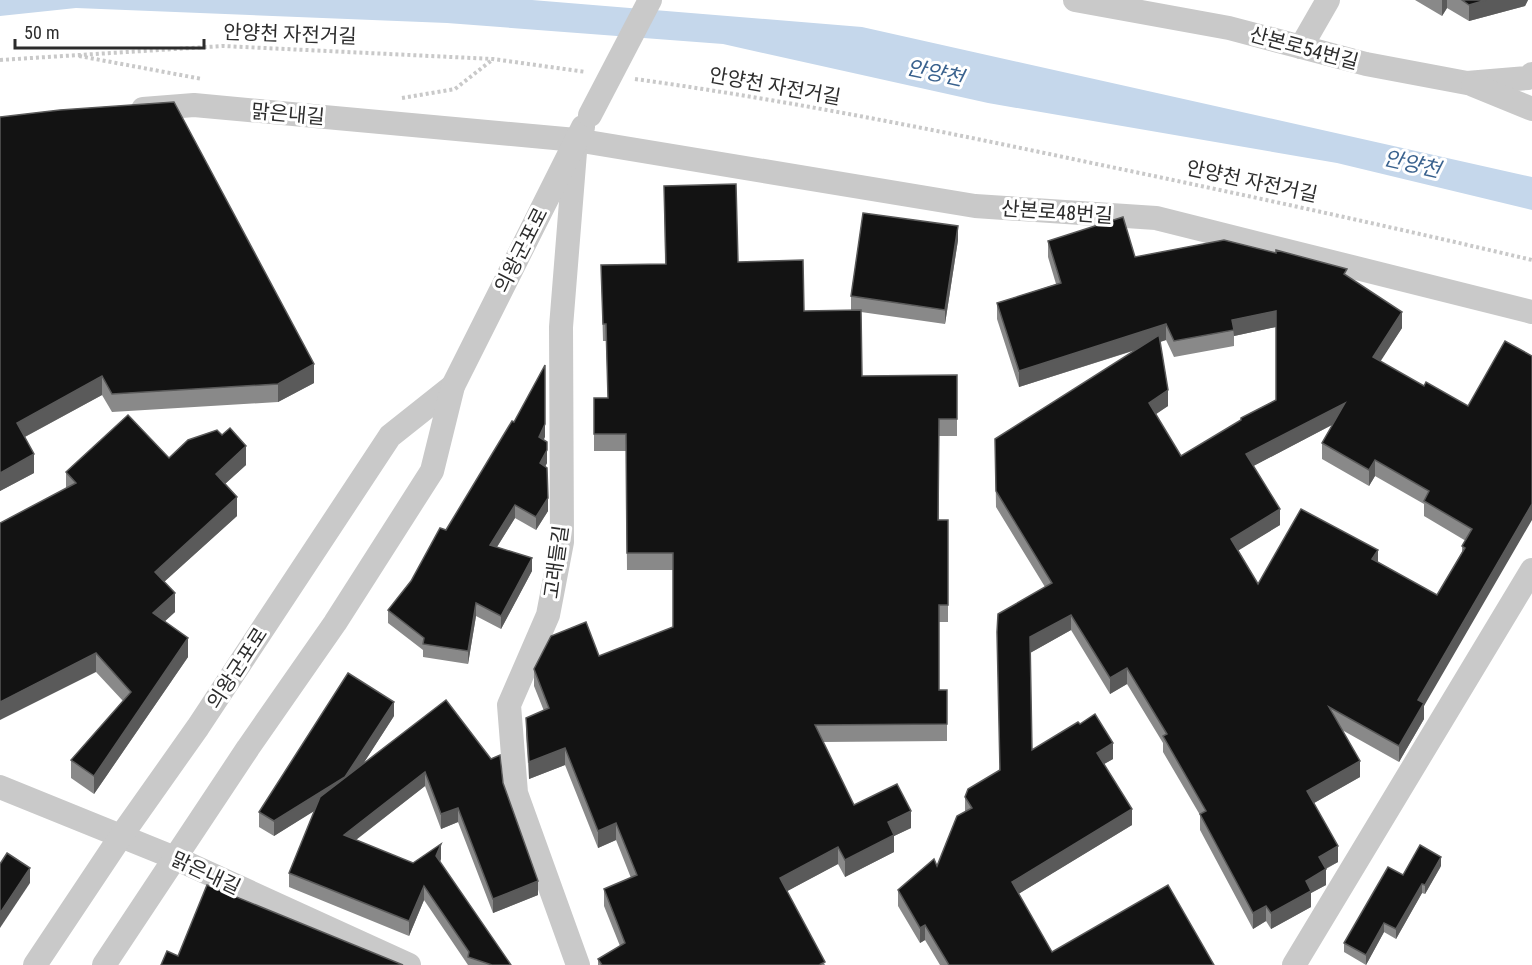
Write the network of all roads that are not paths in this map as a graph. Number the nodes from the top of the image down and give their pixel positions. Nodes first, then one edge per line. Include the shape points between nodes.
1 (650, 0) edge
2 (1075, 0) edge
3 (1328, 0) edge
4 (1301, 47) junction
5 (1532, 74) edge
6 (1467, 83) junction
7 (1532, 109) edge
8 (126, 110) edge
9 (576, 140) junction
10 (1532, 312) edge
11 (453, 386) junction
12 (1532, 570) edge
13 (0, 787) edge
14 (121, 836) junction
15 (175, 858) junction
16 (35, 965) edge
17 (104, 965) edge
18 (409, 965) edge
19 (578, 965) edge
20 (1294, 965) edge

1 - 9 street, 의왕군포로, bridge
2 - 4 street, 산본로54번길 via 1229,28
3 - 4 street
4 - 6 street, 산본로54번길
5 - 6 street, 산본로54번길 via 1528,78
6 - 7 street
8 - 9 street, 맑은내길 via 194,105
9 - 10 street, 산본로48번길 via 975,206 1156,219
9 - 11 street, 의왕군포로
9 - 19 street, 고래들길 via 561,327 562,542 548,615 509,705 516,793
11 - 14 street, 의왕군포로 via 390,436 198,727
11 - 15 street, 의왕군포로 via 432,471 335,623
12 - 20 street
13 - 14 street, 맑은내길
14 - 15 street, 맑은내길
14 - 16 street, 의왕군포로
15 - 17 street, 의왕군포로
15 - 18 street, 맑은내길

